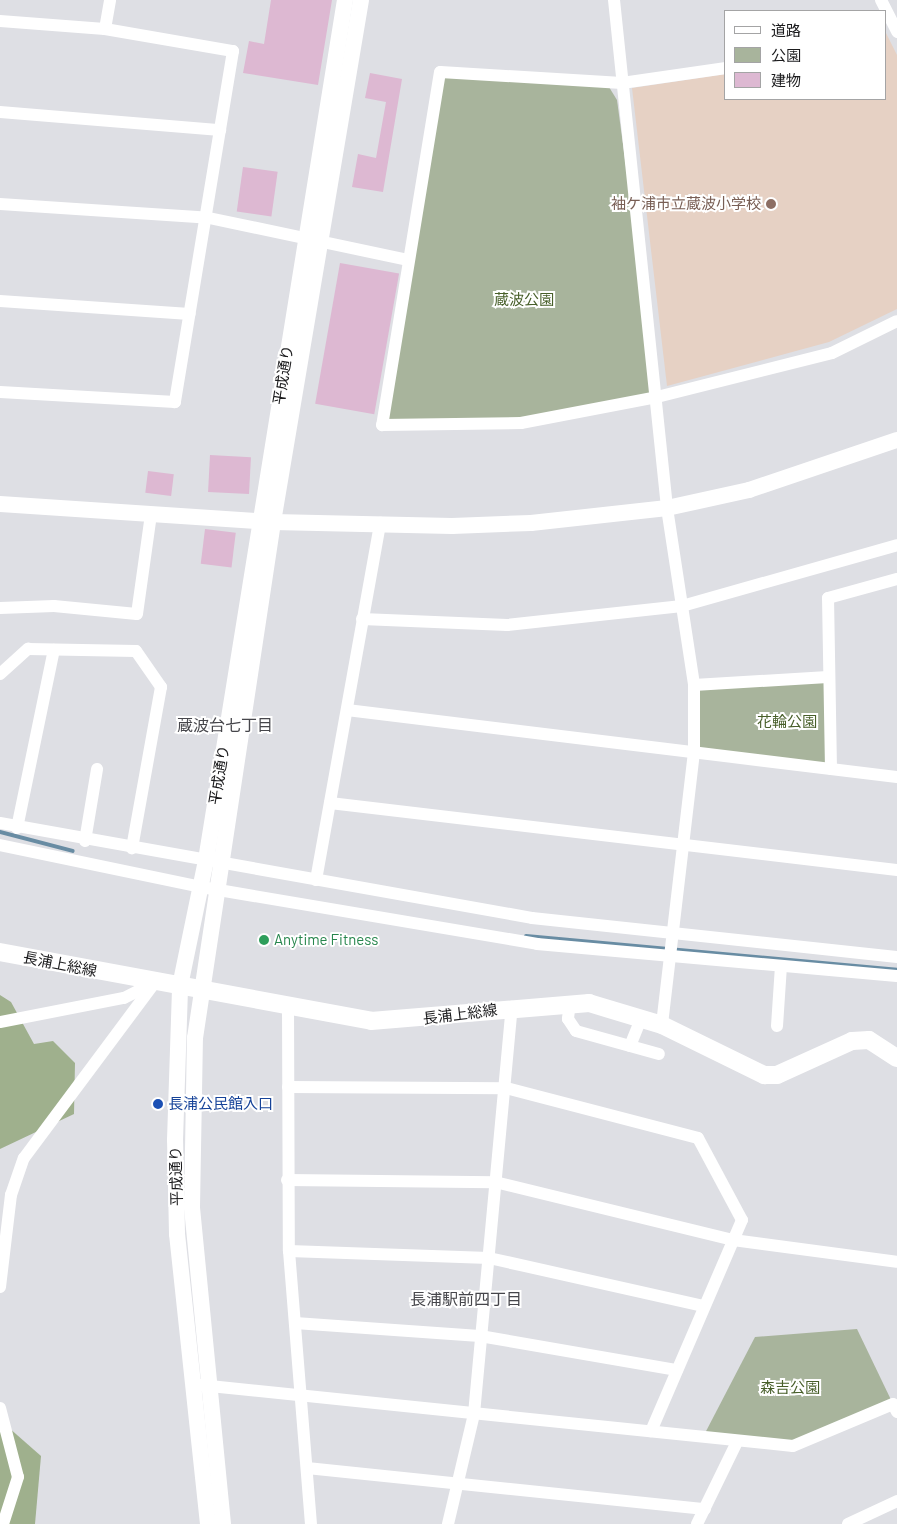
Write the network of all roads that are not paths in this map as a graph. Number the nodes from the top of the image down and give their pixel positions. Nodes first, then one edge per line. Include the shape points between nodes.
1 (110, 0) edge
2 (346, 0) edge
3 (361, 0) edge
4 (614, 0) edge
5 (887, 6) edge
6 (0, 21) edge
7 (105, 29) junction
8 (897, 32) edge
9 (724, 68) edge
10 (622, 83) junction
11 (0, 112) edge
12 (220, 130) junction
13 (0, 204) edge
14 (209, 218) junction
15 (313, 242) junction
16 (409, 260) junction
17 (0, 301) edge
18 (190, 314) junction
19 (897, 321) edge
20 (0, 392) edge
21 (657, 397) junction
22 (897, 440) edge
23 (0, 504) edge
24 (667, 508) junction
25 (151, 514) junction
26 (266, 522) junction
27 (380, 523) junction
28 (897, 545) edge
29 (897, 579) edge
30 (682, 606) junction
31 (0, 608) edge
32 (362, 619) junction
33 (54, 650) junction
34 (0, 674) edge
35 (828, 677) junction
36 (694, 685) junction
37 (347, 710) junction
38 (694, 752) junction
39 (98, 769) dead end
40 (831, 769) junction
41 (897, 777) edge
42 (330, 803) junction
43 (0, 823) edge
44 (18, 828) junction
45 (85, 841) junction
46 (0, 845) edge
47 (684, 845) junction
48 (132, 848) junction
49 (213, 861) junction
50 (897, 870) edge
51 (316, 880) junction
52 (201, 887) junction
53 (217, 890) junction
54 (674, 930) junction
55 (0, 952) edge
56 (671, 955) junction
57 (897, 957) edge
58 (781, 966) junction
59 (897, 976) edge
60 (155, 982) junction
61 (180, 986) junction
62 (203, 988) junction
63 (570, 1002) junction
64 (288, 1006) junction
65 (512, 1007) junction
66 (642, 1018) junction
67 (0, 1022) edge
68 (662, 1025) junction
69 (777, 1026) dead end
70 (630, 1046) junction
71 (659, 1054) dead end
72 (897, 1058) edge
73 (288, 1087) junction
74 (506, 1088) junction
75 (287, 1180) junction
76 (495, 1182) junction
77 (733, 1240) junction
78 (290, 1251) junction
79 (489, 1258) junction
80 (897, 1262) edge
81 (0, 1287) edge
82 (703, 1306) junction
83 (295, 1323) junction
84 (480, 1336) junction
85 (677, 1370) junction
86 (201, 1385) junction
87 (301, 1397) junction
88 (0, 1408) edge
89 (897, 1412) edge
90 (474, 1414) junction
91 (651, 1430) junction
92 (737, 1442) junction
93 (307, 1468) junction
94 (456, 1483) junction
95 (897, 1501) edge
96 (705, 1509) junction
97 (3, 1524) edge
98 (208, 1524) edge
99 (223, 1524) edge
100 (311, 1524) edge
101 (448, 1524) edge
102 (697, 1524) edge
103 (848, 1524) edge

1 - 7 street
2 - 15 street, 平成通り
3 - 15 street, 平成通り
4 - 10 street
5 - 8 street
6 - 7 street
7 - 12 street via 233,51
9 - 10 street
10 - 16 street via 440,72
10 - 21 street
11 - 12 street
12 - 14 street
13 - 14 street
14 - 15 street
14 - 18 street
15 - 16 street
15 - 26 street, 平成通り
16 - 21 street via 382,425 521,423
17 - 18 street
18 - 20 street via 176,402
19 - 21 street via 832,353
21 - 24 street
22 - 24 street via 748,490
23 - 25 street
24 - 27 street via 531,523
24 - 30 street
25 - 26 street
25 - 31 street via 137,614 54,606
26 - 27 street
26 - 49 street, 平成通り
27 - 32 street
28 - 30 street
29 - 35 street via 828,598
30 - 32 street via 507,625
30 - 36 street
32 - 37 street
33 - 34 street via 28,649
33 - 44 street
33 - 48 street via 136,651 161,687
35 - 36 street
35 - 40 street
36 - 38 street
37 - 38 street
37 - 42 street
38 - 40 street
38 - 47 street
39 - 45 street
40 - 41 street
42 - 47 street
42 - 51 street
43 - 44 street
44 - 45 street
45 - 48 street
46 - 52 street
47 - 50 street
47 - 54 street
48 - 49 street
49 - 51 street
49 - 52 street, 平成通り
49 - 53 street, 平成通り
51 - 54 street via 532,918
52 - 53 street
52 - 61 street, 平成通り
53 - 56 street via 536,944
53 - 62 street, 平成通り
54 - 56 street
54 - 57 street
55 - 60 main road, 長浦上総線
56 - 58 street
56 - 68 street
58 - 59 street
58 - 69 street
60 - 61 main road, 長浦上総線
60 - 67 street via 124,998
60 - 81 street via 24,1158 11,1195
61 - 62 main road, 長浦上総線
61 - 86 street, 平成通り via 176,1215
62 - 64 main road, 長浦上総線
62 - 86 street, 平成通り via 195,1038 190,1135
63 - 65 main road, 長浦上総線
63 - 66 main road, 長浦上総線
63 - 70 street via 568,1019 576,1031
64 - 65 main road, 長浦上総線 via 371,1021
64 - 73 street
65 - 74 street
66 - 68 main road, 長浦上総線
66 - 70 street
68 - 72 main road, 長浦上総線 via 764,1075 777,1075 852,1040 869,1040
70 - 71 street
73 - 74 street
73 - 75 street
74 - 76 street
74 - 77 street via 698,1138 742,1220
75 - 76 street
75 - 78 street
76 - 77 street
76 - 79 street
77 - 80 street
77 - 82 street
78 - 79 street
78 - 83 street
79 - 82 street
79 - 84 street
82 - 85 street
83 - 84 street
83 - 87 street
84 - 85 street
84 - 90 street
85 - 91 street
86 - 87 street
86 - 98 street, 平成通り
86 - 99 street, 平成通り
87 - 90 street
87 - 93 street
88 - 97 street via 18,1477
89 - 92 street via 893,1404 793,1446
90 - 91 street
90 - 94 street
91 - 92 street
92 - 96 street
93 - 94 street
93 - 100 street
94 - 96 street
94 - 101 street
95 - 103 street
96 - 102 street

